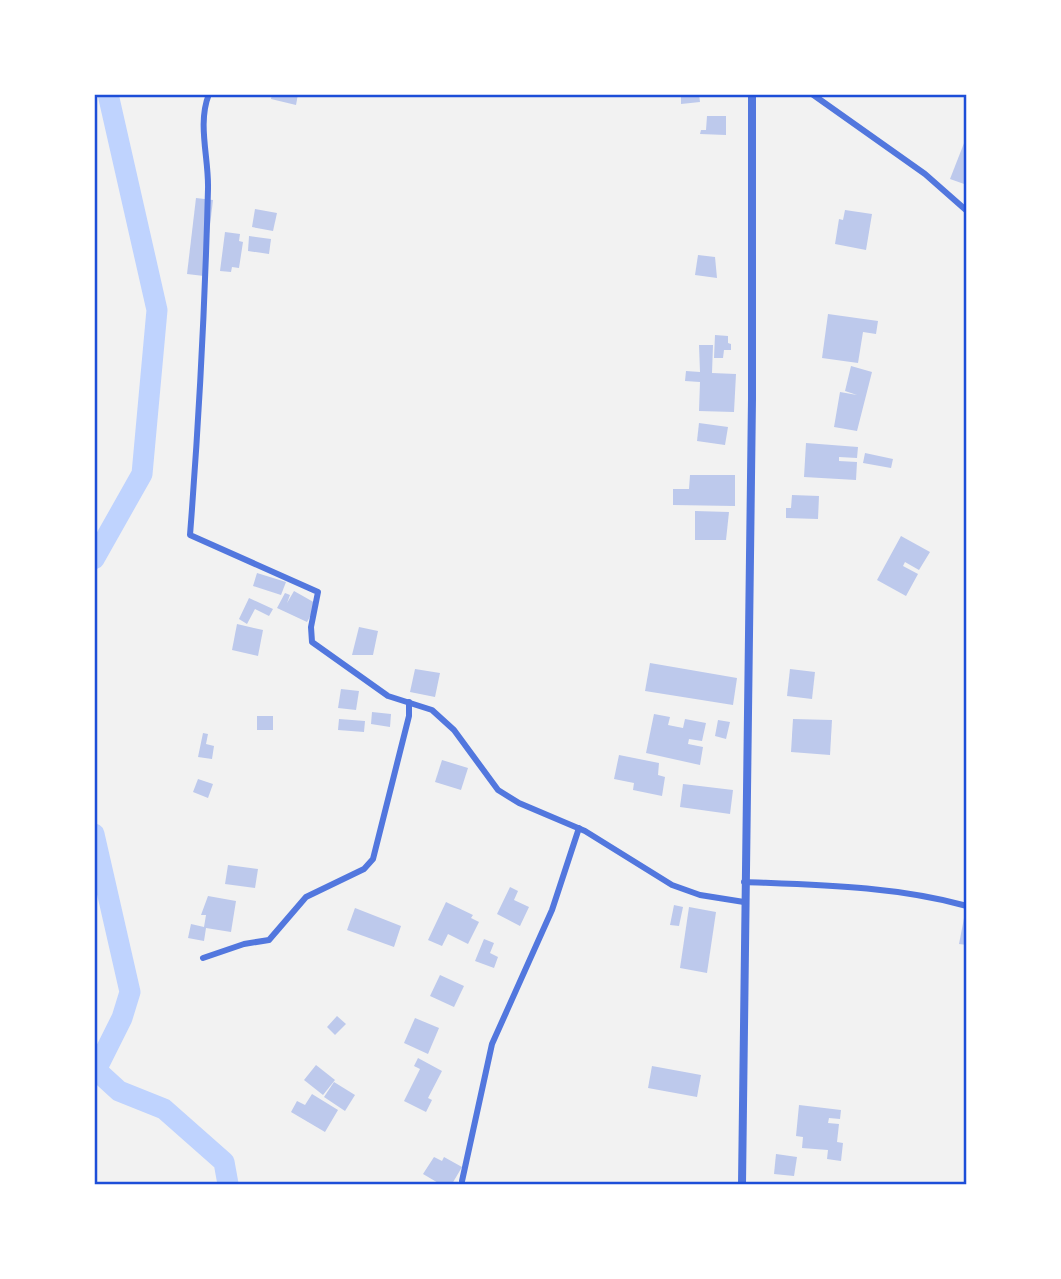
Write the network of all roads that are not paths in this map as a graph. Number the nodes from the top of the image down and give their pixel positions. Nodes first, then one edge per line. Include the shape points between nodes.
1 (209, 94) edge
2 (752, 94) edge
3 (811, 94) edge
4 (967, 211) edge
5 (410, 702) junction
6 (579, 828) junction
7 (744, 882) junction
8 (744, 902) junction
9 (967, 906) edge
10 (203, 958) dead end
11 (462, 1181) dead end
12 (742, 1185) edge

1 - 5 street via 202,110 208,190 202,390 190,536 318,592 312,642 388,696
2 - 7 street
3 - 4 street via 925,174
5 - 6 street via 432,710 454,730 498,790
5 - 10 street via 373,859 364,869 306,897 269,940
6 - 8 street via 672,885
6 - 11 street via 552,910 492,1044
7 - 8 street
7 - 9 street via 844,886 927,895
8 - 12 street

